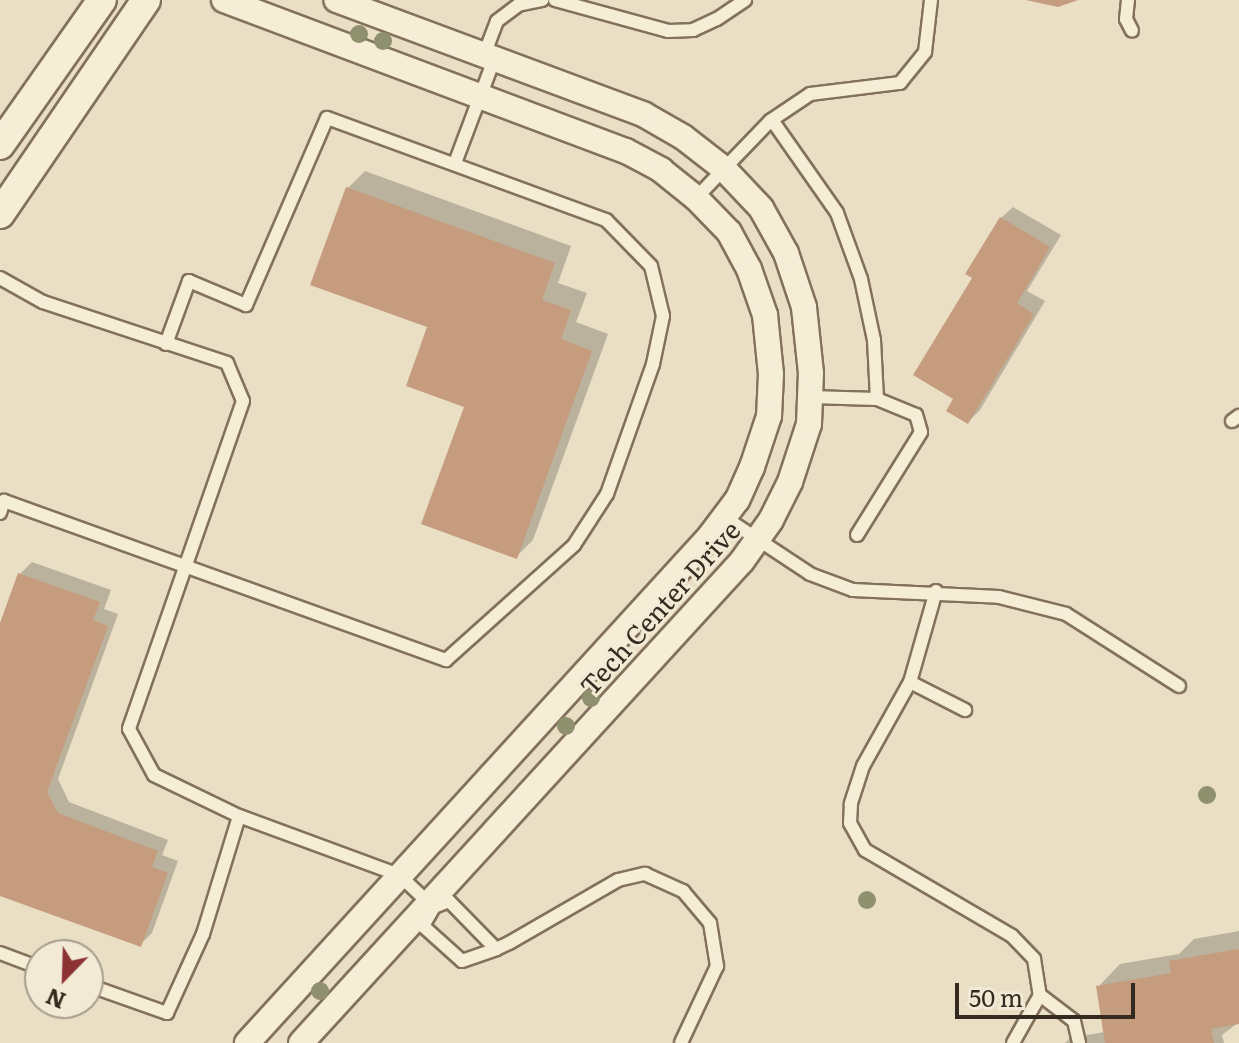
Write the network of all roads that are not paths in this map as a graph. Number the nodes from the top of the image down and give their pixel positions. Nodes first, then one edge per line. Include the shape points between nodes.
1 (102, 0) edge
2 (146, 0) edge
3 (224, 0) edge
4 (336, 0) edge
5 (542, 0) edge
6 (555, 0) edge
7 (745, 0) edge
8 (931, 0) edge
9 (1128, 0) edge
10 (1132, 31) dead end
11 (489, 57) junction
12 (480, 96) junction
13 (772, 120) junction
14 (0, 145) edge
15 (455, 163) junction
16 (723, 168) junction
17 (696, 198) junction
18 (0, 214) edge
19 (0, 278) edge
20 (166, 344) junction
21 (810, 397) junction
22 (877, 399) junction
23 (0, 513) edge
24 (724, 517) junction
25 (857, 535) dead end
26 (757, 540) junction
27 (186, 566) junction
28 (936, 591) junction
29 (910, 682) junction
30 (1179, 686) dead end
31 (965, 710) dead end
32 (239, 816) junction
33 (399, 875) junction
34 (431, 905) junction
35 (496, 949) junction
36 (0, 953) edge
37 (24, 962) edge
38 (104, 991) edge
39 (1040, 995) junction
40 (247, 1043) edge
41 (301, 1043) edge
42 (681, 1043) edge
43 (1013, 1043) edge
44 (1079, 1043) edge

1 - 14 street
2 - 18 street
3 - 12 street, Tech Center Drive
4 - 11 street, Tech Center Drive
5 - 11 lane via 518,5 497,21
6 - 7 lane via 668,31 693,30
8 - 13 lane via 925,52 900,83 810,94
9 - 10 lane via 1126,19
11 - 12 lane
11 - 16 street, Tech Center Drive via 643,114
12 - 15 lane
12 - 17 street, Tech Center Drive via 626,151
13 - 16 lane
13 - 22 lane via 837,213 871,325
15 - 20 lane via 327,118 246,305 189,281
15 - 27 lane via 606,220 651,266 663,316 653,364 607,494 574,545 446,660
16 - 17 lane
16 - 21 street, Tech Center Drive via 761,208 786,253 804,307
17 - 24 street, Tech Center Drive via 729,232 749,269 765,315 771,374 769,416 757,454
19 - 20 lane via 43,302
20 - 27 lane via 227,363 243,401
21 - 22 lane
21 - 26 street, Tech Center Drive via 809,424 790,482
22 - 25 lane via 916,415 921,432
23 - 27 lane via 4,501
24 - 26 lane
24 - 33 street, Tech Center Drive
26 - 28 lane via 810,574 853,590
26 - 34 street, Tech Center Drive
27 - 32 lane via 129,729 154,775
28 - 29 lane
28 - 30 lane via 999,597 1066,614
29 - 31 lane
29 - 39 lane via 863,766 850,823 865,850 1012,936 1034,959
32 - 33 lane
32 - 38 lane via 203,934 167,1013
33 - 34 lane
33 - 40 street, Tech Center Drive
34 - 35 lane via 449,901
34 - 35 lane via 423,926 462,961
34 - 41 street, Tech Center Drive
35 - 42 lane via 618,880 645,874 683,891 710,923 717,966
36 - 37 lane
39 - 43 lane
39 - 44 lane via 1074,1021

